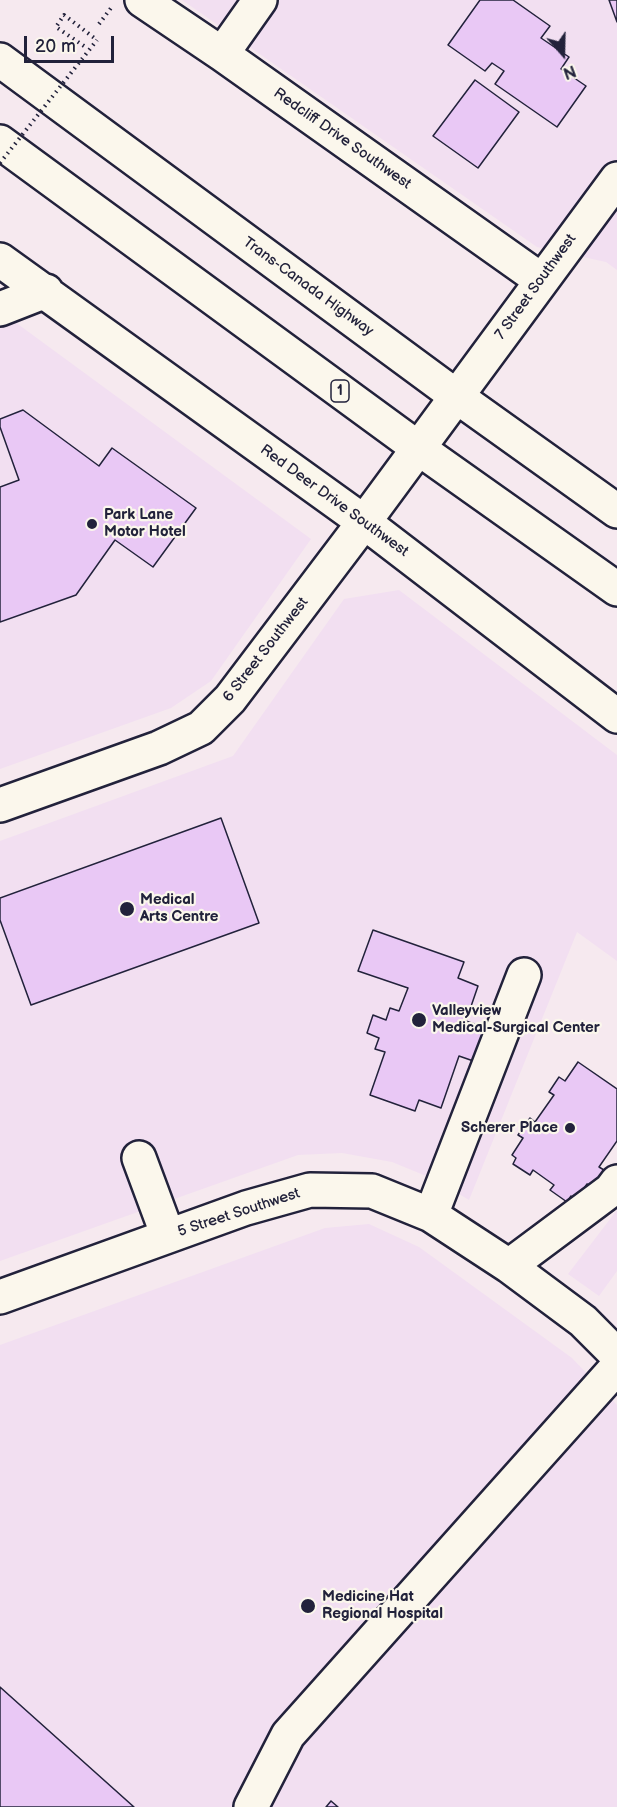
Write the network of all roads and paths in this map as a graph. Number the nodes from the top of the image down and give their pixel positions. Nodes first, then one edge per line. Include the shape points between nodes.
1 (117, 0) edge
2 (142, 0) edge
3 (260, 0) edge
4 (99, 24) dead end
5 (84, 46) dead end
6 (222, 54) junction
7 (0, 60) edge
8 (0, 142) edge
9 (0, 163) edge
10 (617, 179) edge
11 (607, 214) edge
12 (0, 252) edge
13 (0, 260) edge
14 (542, 280) junction
15 (46, 291) junction
16 (0, 309) edge
17 (456, 396) junction
18 (418, 448) junction
19 (617, 511) edge
20 (364, 522) junction
21 (617, 589) edge
22 (617, 716) edge
23 (0, 805) edge
24 (524, 975) dead end
25 (139, 1158) dead end
26 (617, 1182) edge
27 (431, 1215) junction
28 (168, 1236) junction
29 (509, 1266) junction
30 (0, 1297) edge
31 (617, 1355) edge
32 (617, 1367) edge
33 (251, 1807) edge

1 - 4 path
2 - 6 main road, Redcliff Drive Southwest
3 - 6 main road
5 - 9 path, bridge via 56,27 64,15 97,40
6 - 14 main road, Redcliff Drive Southwest
7 - 17 main road, Trans-Canada Highway
8 - 18 main road, 1
10 - 11 main road, 7 Street Southwest
11 - 14 main road, 7 Street Southwest
12 - 15 main road, Red Deer Drive Southwest
13 - 15 main road, Red Deer Drive Southwest
14 - 17 main road, 7 Street Southwest
15 - 16 main road
15 - 20 main road, Red Deer Drive Southwest
17 - 18 main road, 6 Street Southwest
17 - 19 main road, Trans-Canada Highway
18 - 20 main road, 6 Street Southwest
18 - 21 main road, 1
20 - 22 main road, Red Deer Drive Southwest
20 - 23 main road, 6 Street Southwest via 230,699 201,728 159,748
24 - 27 main road
25 - 28 main road
26 - 29 main road
27 - 28 main road, 5 Street Southwest via 372,1191 310,1190
27 - 29 main road, 5 Street Southwest
28 - 30 main road, 5 Street Southwest
29 - 31 main road, 5 Street Southwest via 583,1321
32 - 33 main road via 288,1735

